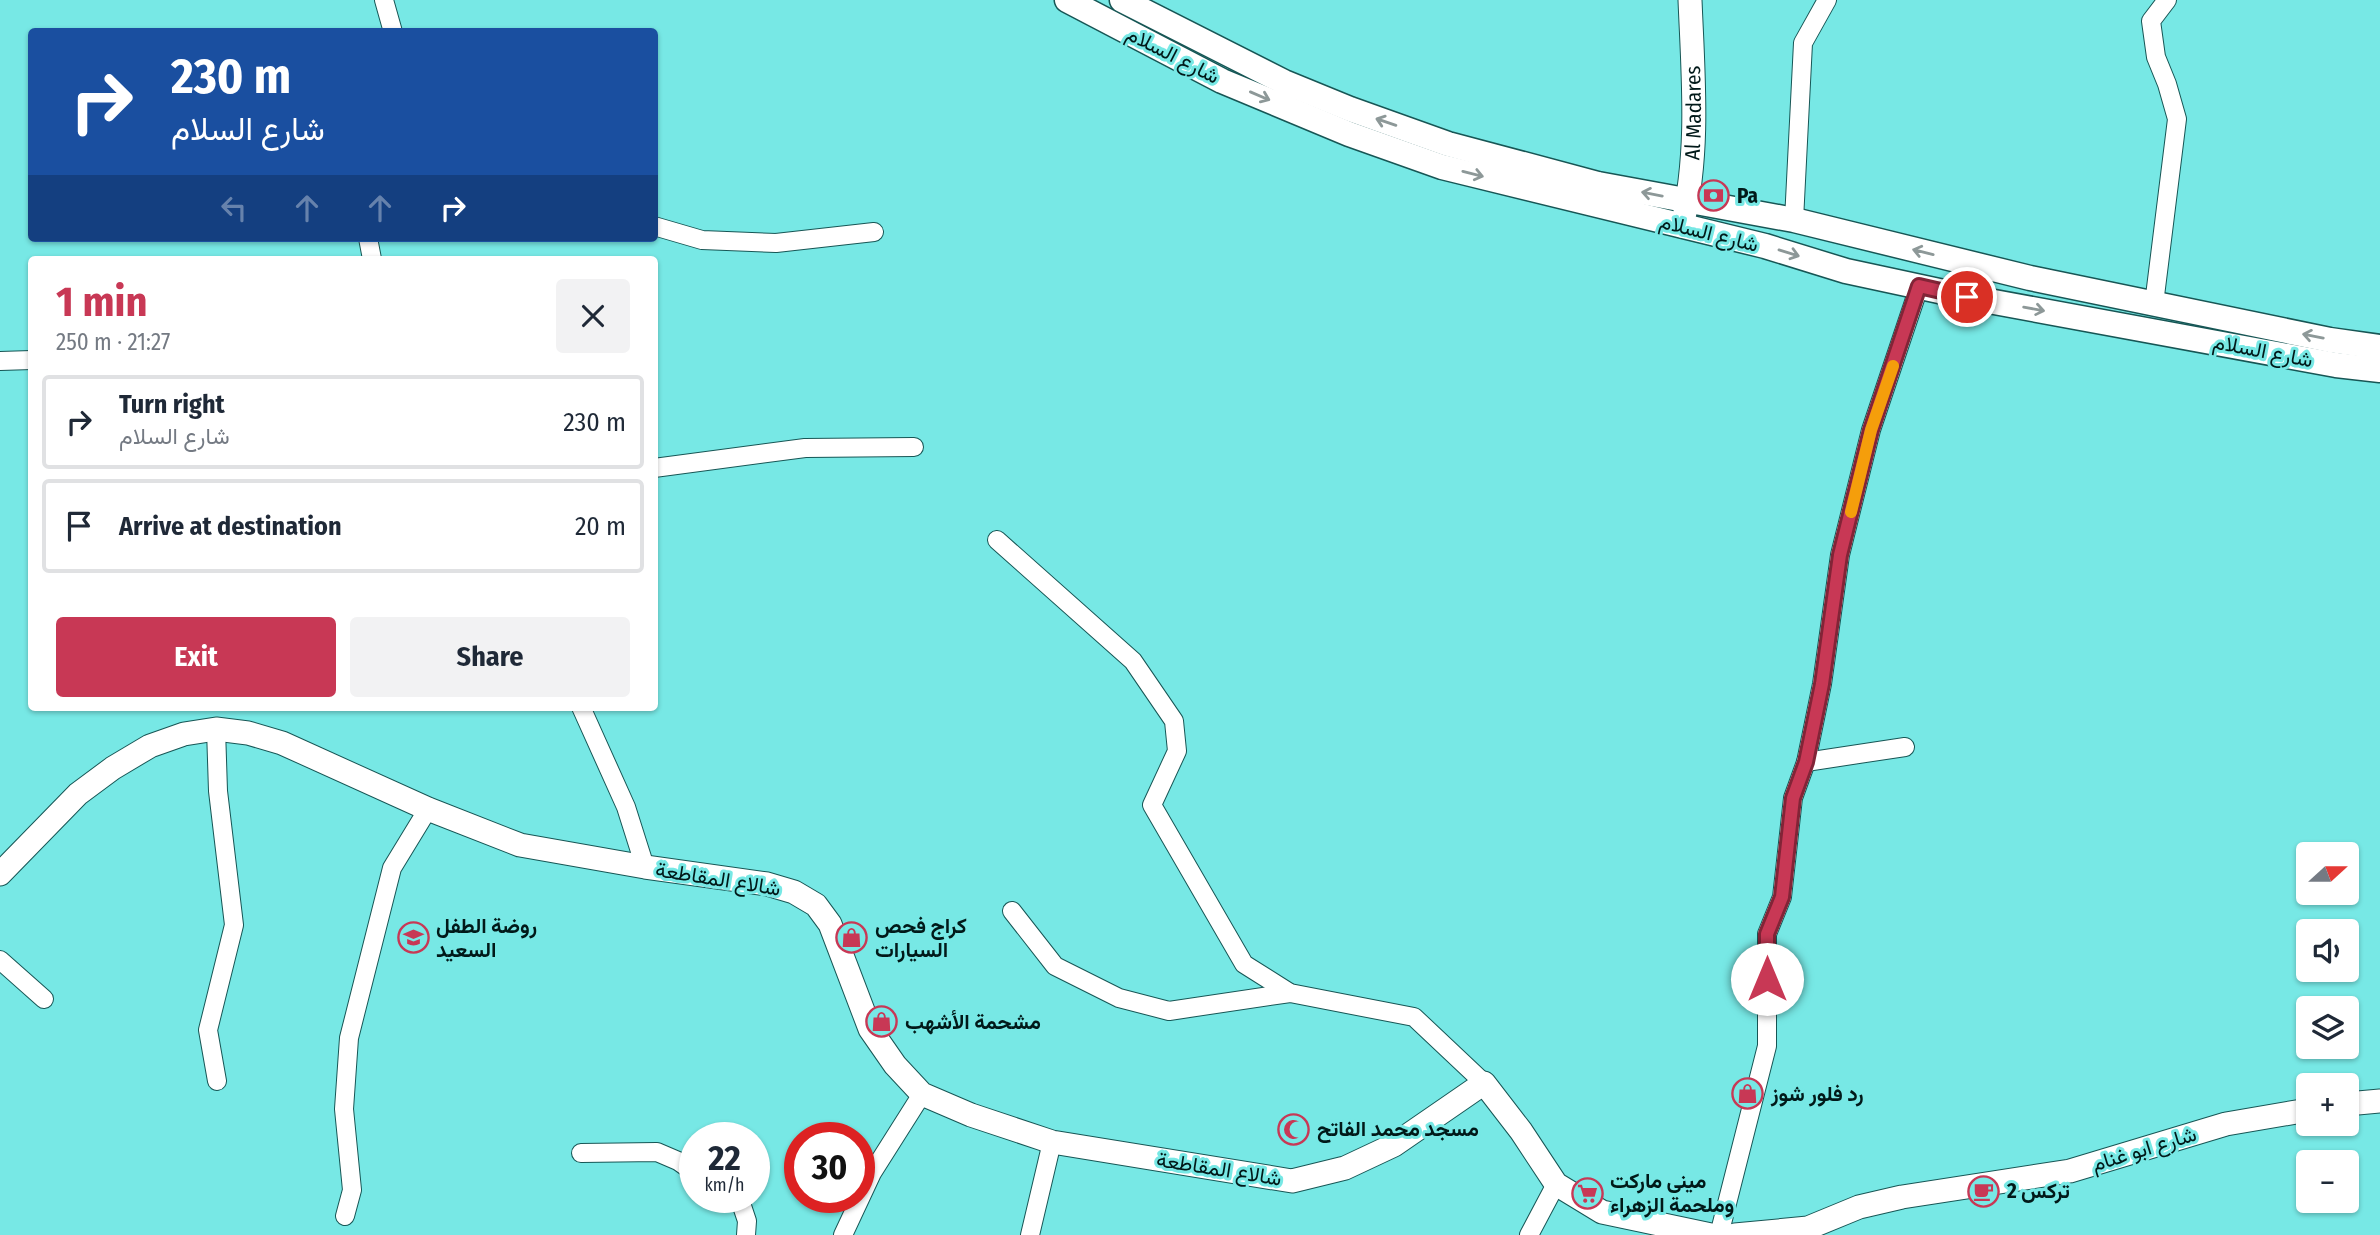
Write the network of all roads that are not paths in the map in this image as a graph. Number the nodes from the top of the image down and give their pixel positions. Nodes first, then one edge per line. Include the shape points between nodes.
1 (384, 0) edge
2 (1067, 0) edge
3 (1122, 0) edge
4 (1690, 0) edge
5 (1827, 0) edge
6 (2167, 0) edge
7 (392, 28) edge
8 (1688, 201) junction
9 (1794, 220) junction
10 (1682, 226) junction
11 (658, 227) edge
12 (874, 232) dead end
13 (1919, 286) junction
14 (2154, 304) junction
15 (2380, 347) edge
16 (28, 360) edge
17 (0, 361) edge
18 (2380, 370) edge
19 (914, 447) dead end
20 (658, 467) edge
21 (997, 540) dead end
22 (582, 711) edge
23 (216, 729) junction
24 (1905, 747) dead end
25 (1806, 762) junction
26 (428, 808) junction
27 (645, 867) junction
28 (0, 874) edge
29 (1012, 911) dead end
30 (0, 960) edge
31 (1290, 993) junction
32 (44, 999) dead end
33 (217, 1081) dead end
34 (1483, 1083) junction
35 (922, 1094) junction
36 (2380, 1101) edge
37 (2359, 1103) edge
38 (2296, 1112) edge
39 (1052, 1142) junction
40 (581, 1153) dead end
41 (679, 1162) edge
42 (1556, 1184) junction
43 (744, 1213) edge
44 (345, 1216) dead end
45 (746, 1235) edge
46 (844, 1235) edge
47 (1030, 1235) edge
48 (1529, 1235) edge
49 (1711, 1235) edge
50 (1719, 1235) edge
51 (1735, 1235) edge

1 - 7 street
2 -> 10 main road, شارع السلام via 1222,81 1349,134 1442,167
8 -> 3 main road, شارع السلام via 1598,184 1448,144 1273,77
4 - 8 street, Al Madares via 1694,146
5 - 9 street via 1803,43
6 - 14 street via 2151,21 2156,57 2177,119
8 - 9 main road, شارع السلام
8 - 10 street, Al Madares
14 -> 9 main road, شارع السلام
10 -> 13 main road, شارع السلام
11 - 12 street via 702,240 776,243
13 -> 18 main road, شارع السلام
13 - 25 street via 1871,430 1843,543
15 -> 14 main road, شارع السلام
16 - 17 street
19 - 20 street via 805,448
21 - 31 street via 1133,661 1174,721 1177,751 1152,805 1244,964
22 - 27 street via 626,807
23 - 26 street, شالاع المقاطعة via 282,743
23 - 28 street, شالاع المقاطعة via 150,746 113,768 78,794
23 - 33 street via 218,791 234,925 208,1030
24 - 25 street
25 - 50 street via 1793,798 1782,897 1767,934 1768,1046
26 - 27 street, شالاع المقاطعة via 520,845
26 - 44 street via 392,869 349,1038 344,1109 352,1190
27 - 35 street, شالاع المقاطعة via 767,884 816,905 830,924 870,1029
29 - 31 street via 1055,966 1119,998 1169,1011
30 - 32 street
31 - 34 street via 1414,1017
34 - 39 street, شالاع المقاطعة via 1394,1145 1345,1168 1292,1181
34 - 42 street
35 - 39 street, شالاع المقاطعة
35 - 46 street via 872,1172
36 - 37 street
38 - 51 street, شارع ابو غنام via 2226,1124 2070,1171 1902,1196 1808,1228
39 - 47 street
40 - 41 street via 657,1152
42 - 48 street
42 - 49 street via 1602,1212
43 - 45 street

